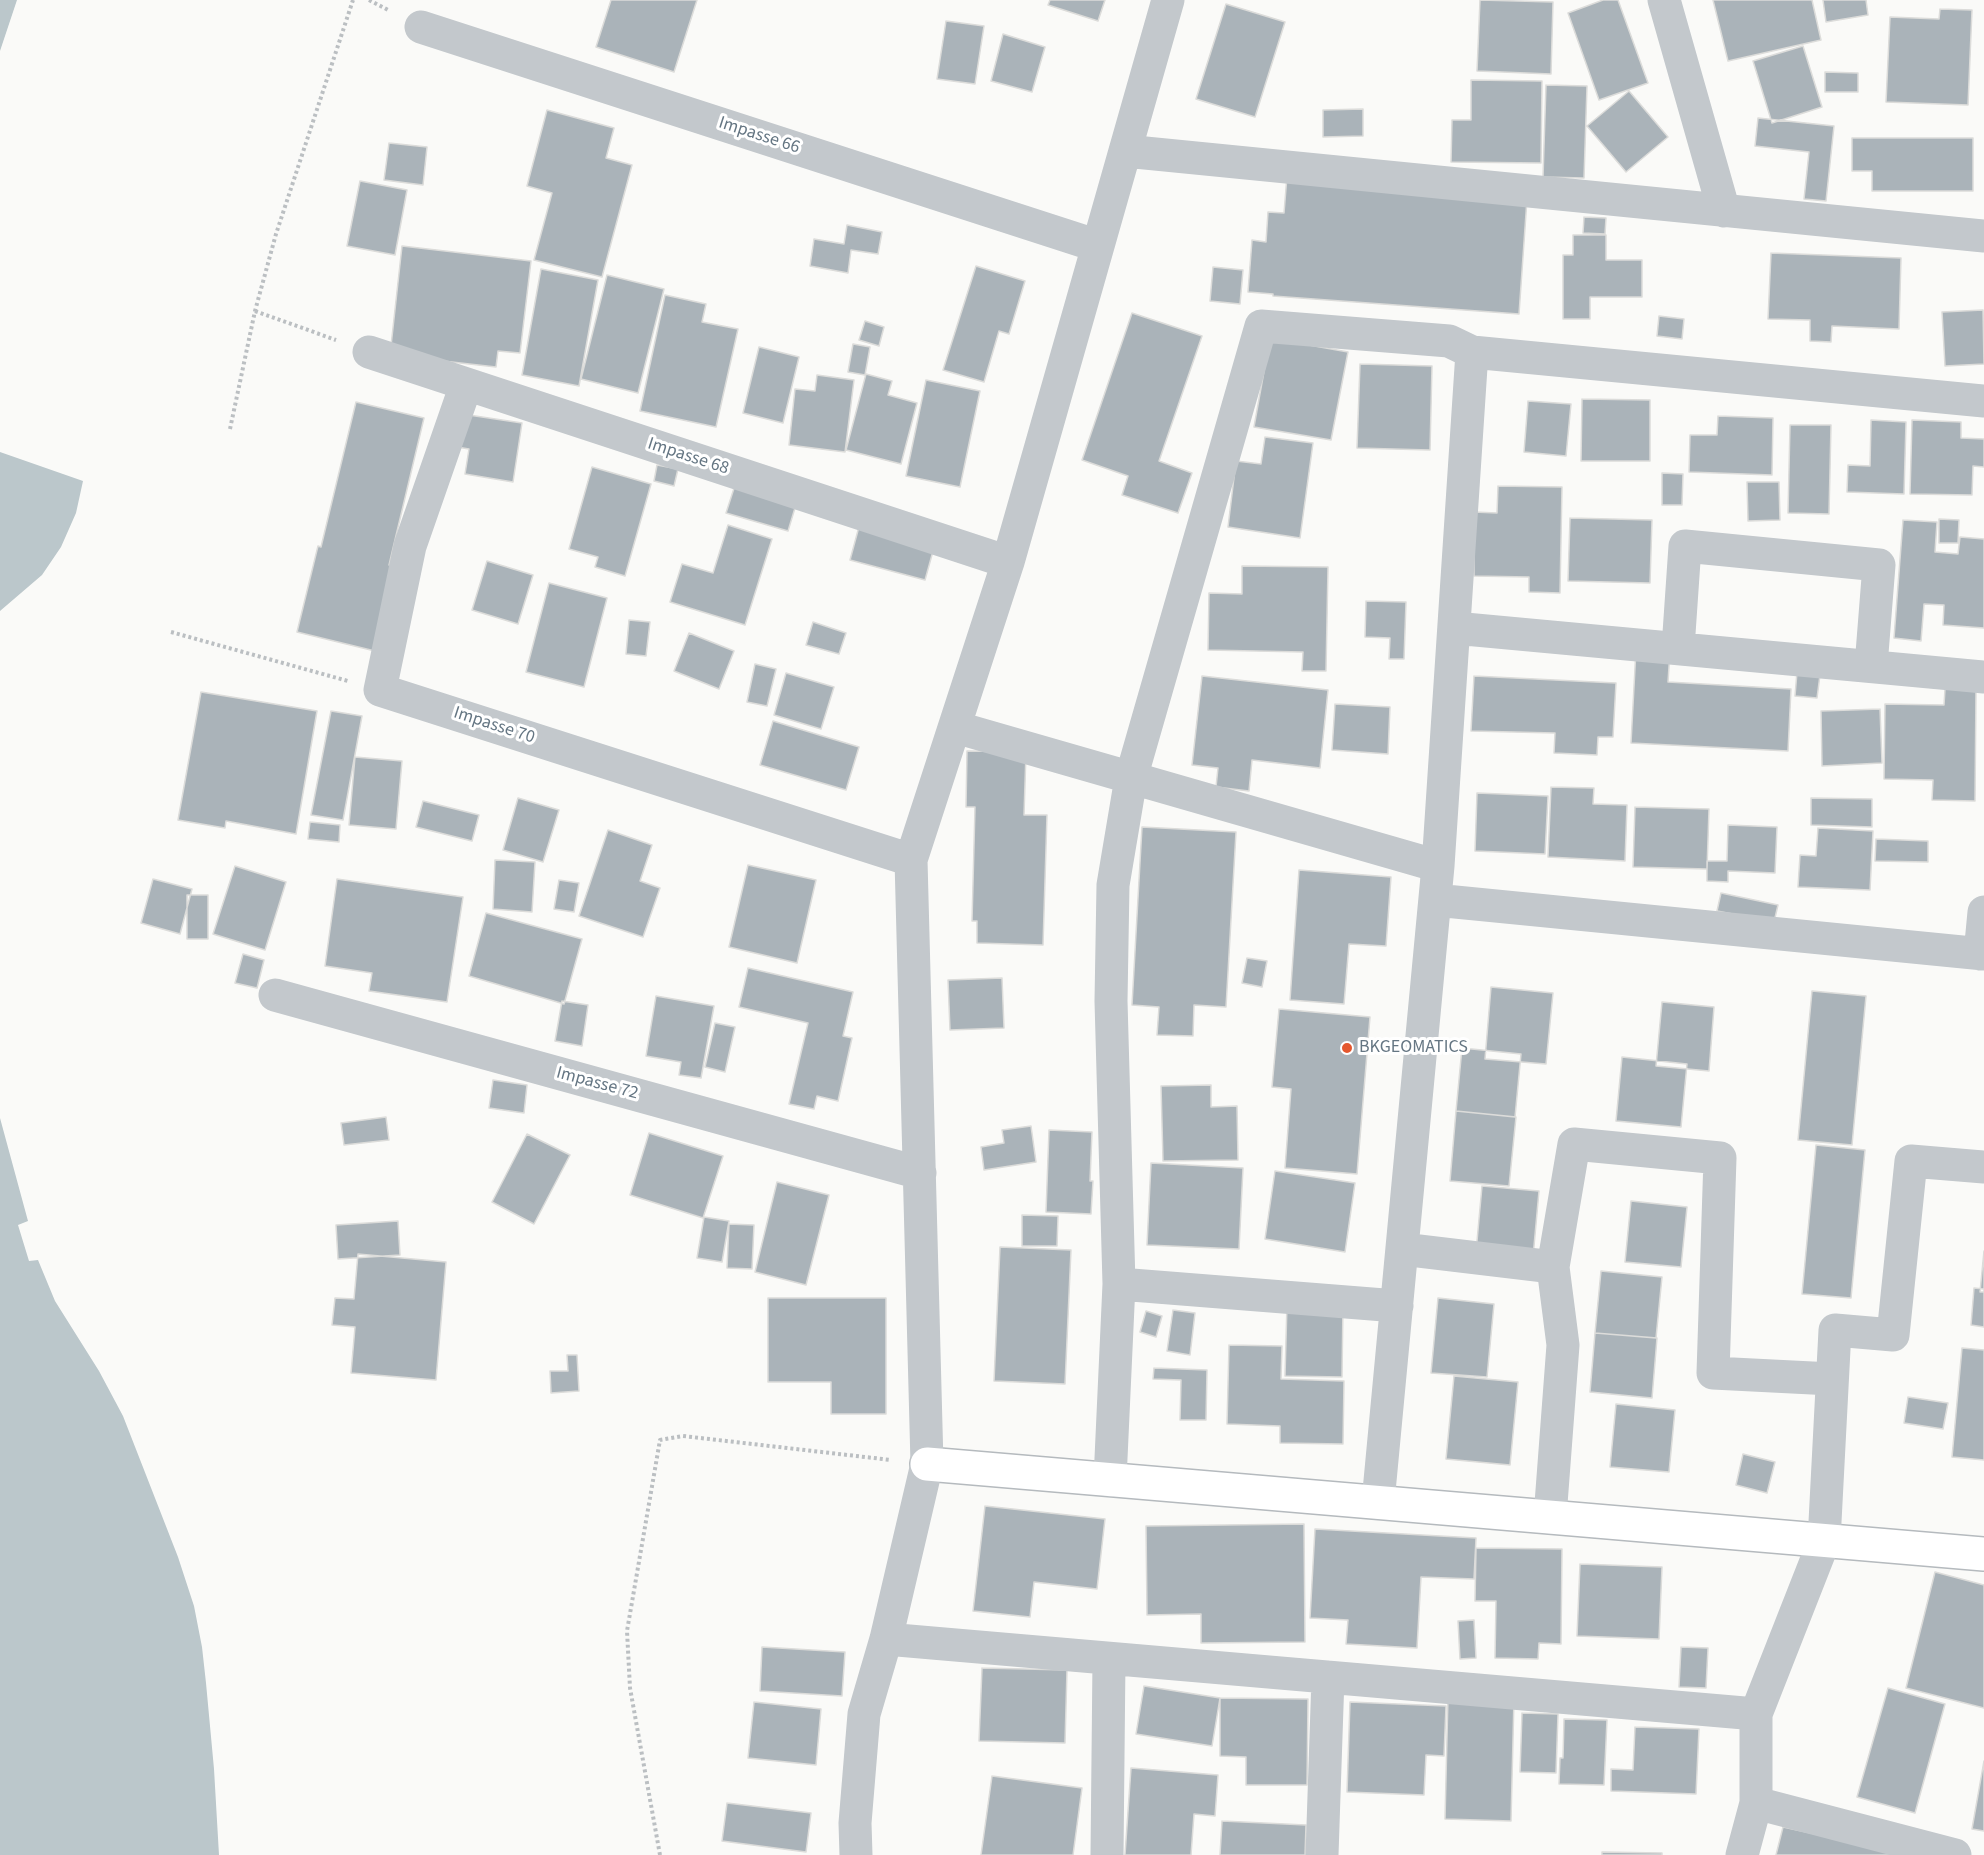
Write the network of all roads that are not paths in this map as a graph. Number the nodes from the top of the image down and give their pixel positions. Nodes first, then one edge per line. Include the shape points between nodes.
1 (1168, 0) edge
2 (1664, 0) edge
3 (421, 27) dead end
4 (1125, 151) junction
5 (1724, 211) junction
6 (1984, 236) edge
7 (1098, 246) junction
8 (369, 352) road end
9 (1472, 352) junction
10 (466, 385) junction
11 (1984, 401) edge
12 (1008, 562) junction
13 (1454, 628) junction
14 (1678, 648) junction
15 (1871, 666) junction
16 (1984, 677) edge
17 (955, 727) junction
18 (1131, 778) junction
19 (911, 860) junction
20 (1438, 866) junction
21 (1435, 900) junction
22 (1984, 912) edge
23 (1982, 954) edge
24 (274, 995) dead end
25 (1984, 1167) edge
26 (920, 1173) junction
27 (1402, 1249) junction
28 (1553, 1267) junction
29 (1119, 1284) junction
30 (1397, 1306) junction
31 (1832, 1379) junction
32 (927, 1464) junction
33 (1110, 1480) junction
34 (1378, 1503) junction
35 (1550, 1517) junction
36 (1824, 1541) junction
37 (1984, 1554) edge
38 (886, 1639) junction
39 (1108, 1659) junction
40 (1328, 1677) junction
41 (1756, 1714) junction
42 (1756, 1803) junction
43 (856, 1855) edge
44 (1107, 1855) edge
45 (1322, 1855) edge
46 (1742, 1855) edge
47 (1955, 1855) edge

1 - 4 street
2 - 5 street
3 - 7 street, Impasse 66
4 - 5 street
4 - 7 street
5 - 6 street
7 - 12 street
8 - 10 street, Impasse 68
9 - 11 street
9 - 13 street
9 - 18 street via 1449,341 1261,326
10 - 12 street, Impasse 68
10 - 19 street, Impasse 70 via 410,546 380,690
12 - 17 street
13 - 14 street
13 - 20 street
14 - 15 street
14 - 15 street via 1685,546 1879,565
15 - 16 street
17 - 18 street
17 - 19 street
18 - 20 street
18 - 29 street via 1112,897 1110,1001
19 - 26 street
20 - 21 street
21 - 23 street
21 - 27 street
22 - 23 street
24 - 26 street, Impasse 72
25 - 31 street via 1911,1161 1893,1335 1835,1330
26 - 32 street
27 - 28 street
27 - 30 street
28 - 31 street via 1574,1144 1720,1158 1713,1372
28 - 35 street via 1563,1345
29 - 30 street
29 - 33 street
30 - 34 street
31 - 36 street
32 - 33 main road
32 - 38 street
33 - 34 main road
34 - 35 main road
35 - 36 main road
36 - 37 main road
36 - 41 street
38 - 39 street
38 - 43 street via 864,1714
39 - 40 street
39 - 44 street
40 - 41 street
40 - 45 street
41 - 42 street
42 - 46 street
42 - 47 street

